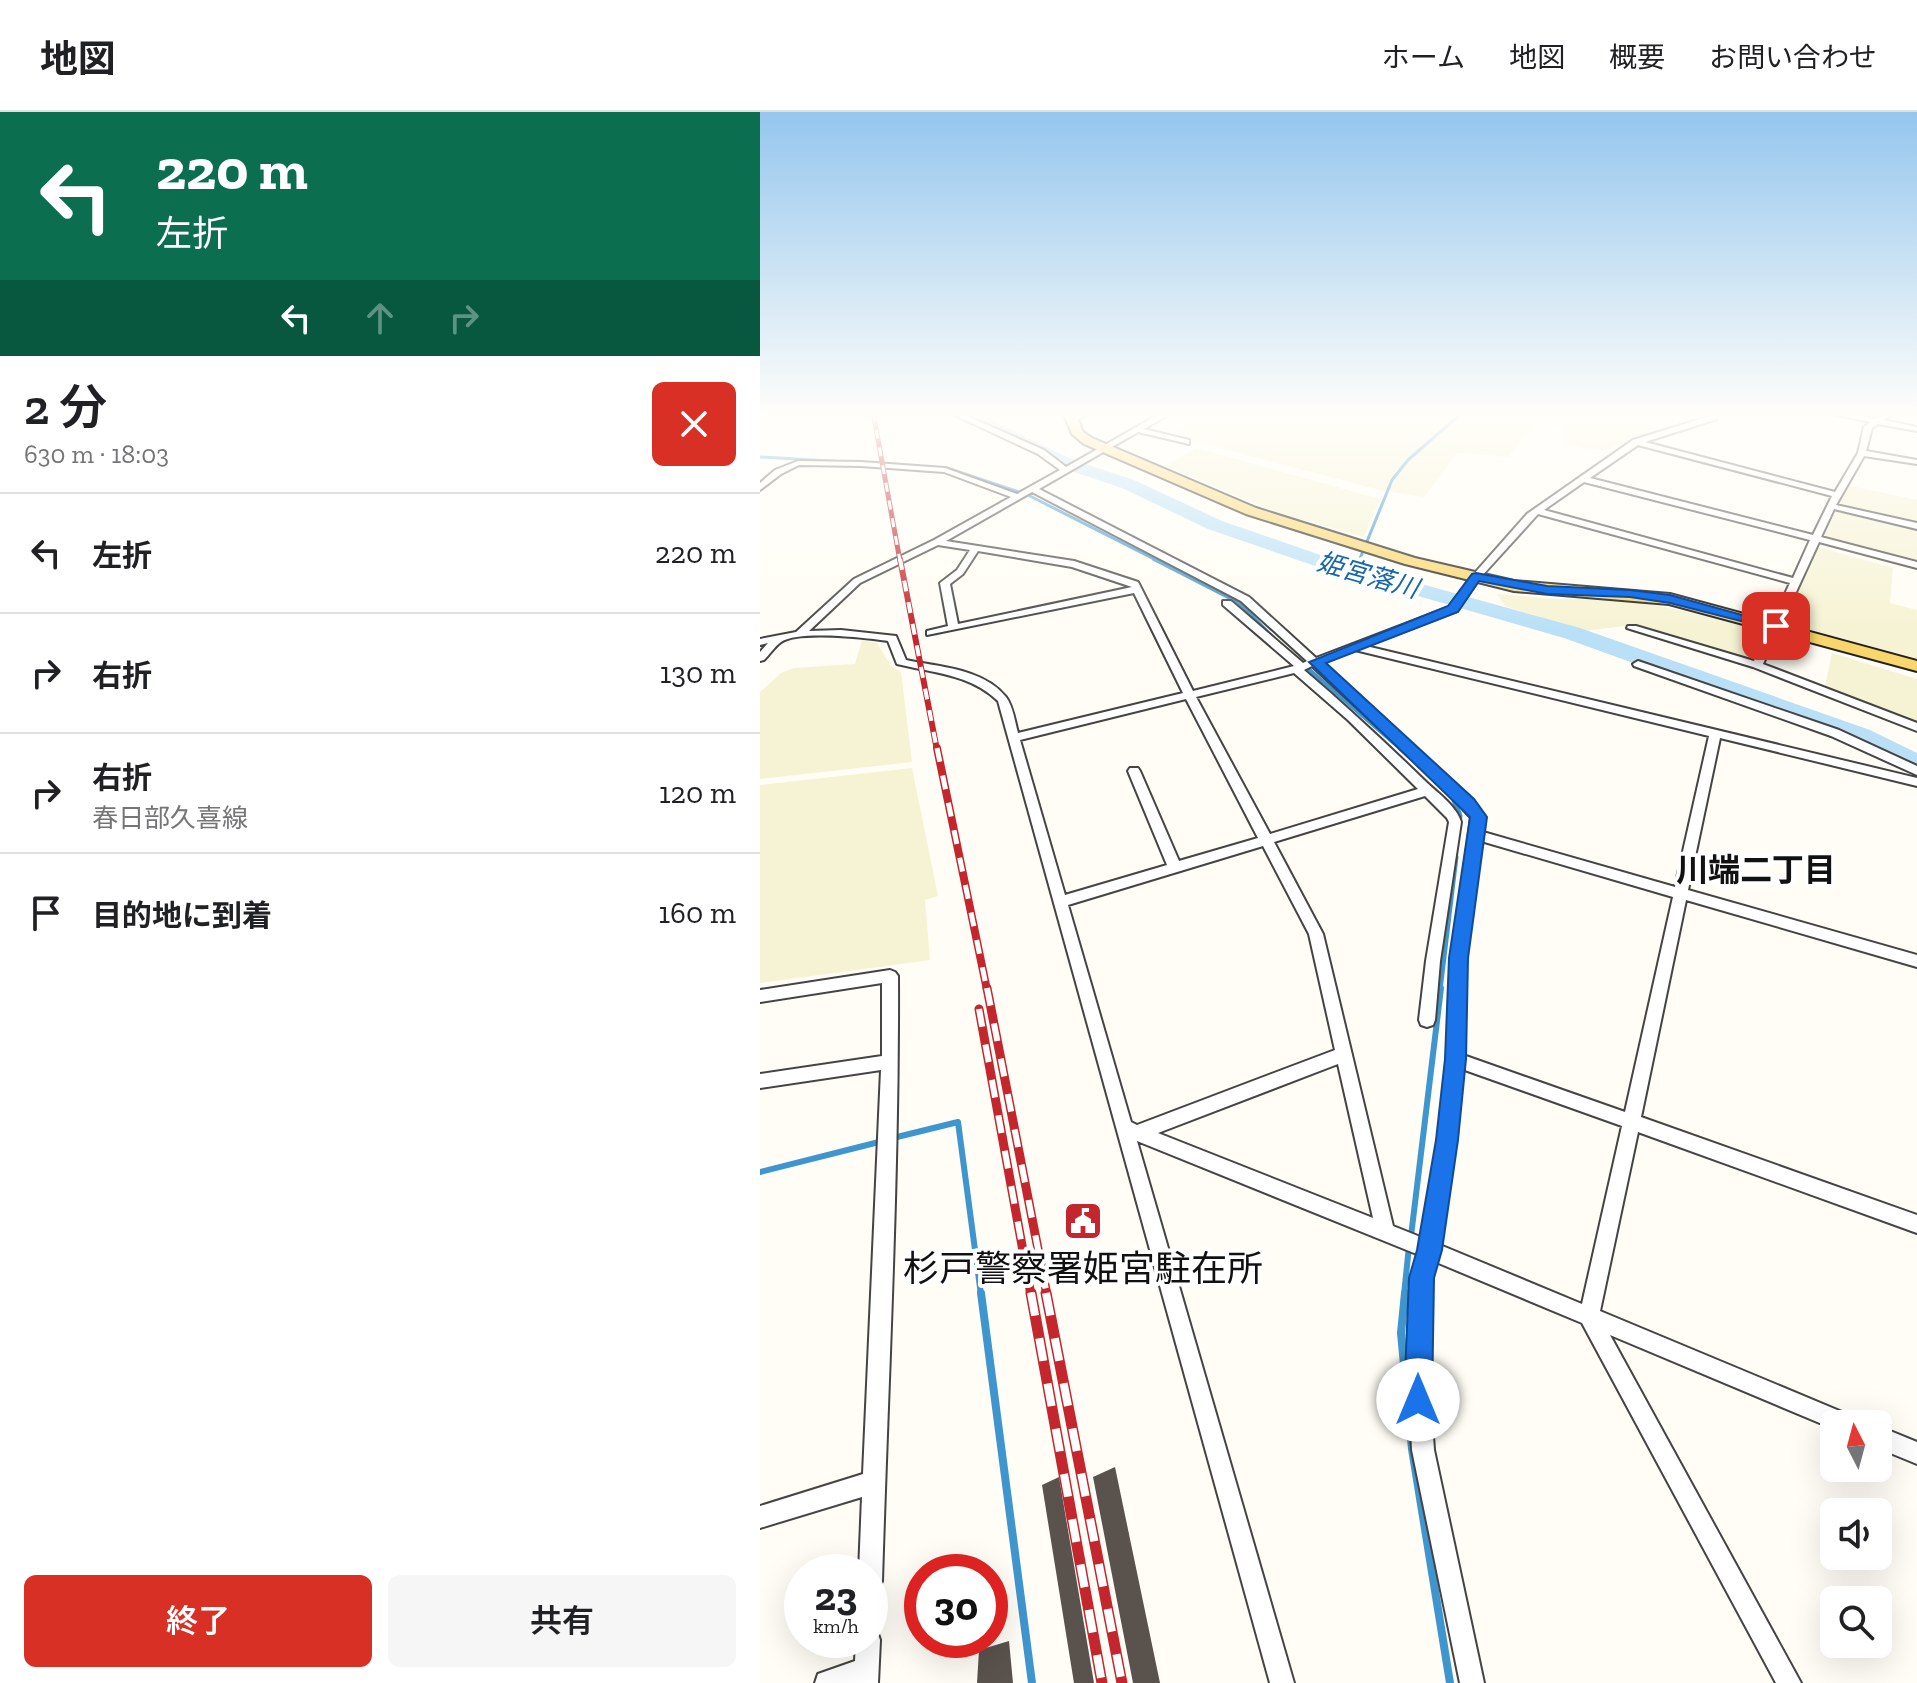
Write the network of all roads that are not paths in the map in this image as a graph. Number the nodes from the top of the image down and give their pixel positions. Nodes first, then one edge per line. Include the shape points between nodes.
1 (987, 485) edge
2 (1037, 485) edge
3 (1189, 485) edge
4 (1574, 485) edge
5 (1608, 485) edge
6 (1800, 485) edge
7 (1843, 485) edge
8 (1030, 489) junction
9 (1837, 495) junction
10 (1017, 496) junction
11 (1831, 506) junction
12 (1537, 511) junction
13 (1917, 526) edge
14 (1817, 539) junction
15 (937, 542) junction
16 (976, 548) junction
17 (1917, 565) edge
18 (1475, 581) junction
19 (1796, 582) junction
20 (1137, 589) junction
21 (1227, 603) dead end
22 (1776, 626) junction
23 (954, 628) junction
24 (1632, 628) dead end
25 (801, 632) junction
26 (931, 633) dead end
27 (780, 637) junction
28 (760, 642) edge
29 (1356, 646) junction
30 (760, 658) edge
31 (1315, 662) junction
32 (1638, 664) dead end
33 (1757, 665) junction
34 (1917, 666) edge
35 (1299, 668) junction
36 (1189, 695) junction
37 (1917, 727) edge
38 (1715, 734) junction
39 (1014, 738) junction
40 (1134, 771) dead end
41 (1917, 771) edge
42 (1917, 782) edge
43 (1428, 791) junction
44 (1476, 835) junction
45 (1266, 840) junction
46 (1175, 868) junction
47 (1680, 893) junction
48 (1061, 902) junction
49 (1917, 961) edge
50 (760, 996) edge
51 (1427, 1020) dead end
52 (1344, 1054) junction
53 (1455, 1059) junction
54 (890, 1062) junction
55 (760, 1081) edge
56 (1632, 1122) junction
57 (1131, 1130) junction
58 (1917, 1224) edge
59 (1391, 1236) junction
60 (1430, 1250) junction
61 (1589, 1317) junction
62 (1820, 1413) edge
63 (1892, 1443) edge
64 (1917, 1453) edge
65 (874, 1482) junction
66 (760, 1517) edge
67 (871, 1554) edge
68 (866, 1676) edge
69 (827, 1683) edge
70 (1282, 1683) edge
71 (1472, 1683) edge
72 (1789, 1683) edge

1 - 10 street
2 - 8 street
3 - 18 main road via 1251,511
4 - 12 street
5 - 14 street
6 - 9 street
7 - 9 street
8 - 10 street
8 - 31 street via 1245,599
9 - 11 street
10 - 15 street
11 - 13 street
11 - 14 street
12 - 18 street
12 - 19 street
14 - 17 street
14 - 19 street
15 - 16 street
15 - 25 street via 857,581
16 - 20 street via 1074,564
16 - 23 street via 945,583
18 - 22 main road via 1670,599
18 - 29 street via 1453,609
19 - 22 street
20 - 23 street
20 - 36 street
21 - 35 street
22 - 33 street
22 - 34 main road
23 - 26 street
24 - 33 street
25 - 27 street
25 - 39 street via 892,638 901,662 990,685 1003,700
27 - 28 street
27 - 30 street
29 - 31 street
29 - 38 street
31 - 35 street
31 - 44 street via 1473,808
32 - 41 street via 1835,733
33 - 37 street
35 - 36 street
35 - 43 street
36 - 39 street
36 - 45 street
38 - 42 street
38 - 47 street
39 - 48 street
40 - 46 street
43 - 45 street
43 - 51 street via 1455,822
44 - 47 street
44 - 53 street via 1459,958
45 - 46 street
45 - 52 street via 1316,934
46 - 48 street
47 - 49 street
47 - 56 street
48 - 57 street
50 - 54 street via 890,976
52 - 57 street
52 - 59 street
53 - 56 street
53 - 60 street
54 - 55 street
54 - 65 street
56 - 58 street
56 - 61 street
57 - 59 street
57 - 70 street
59 - 60 street
60 - 61 street
60 - 71 street via 1421,1278 1419,1413 1433,1506
61 - 62 street
61 - 72 street
63 - 64 street
65 - 66 street
65 - 67 street
68 - 69 street

